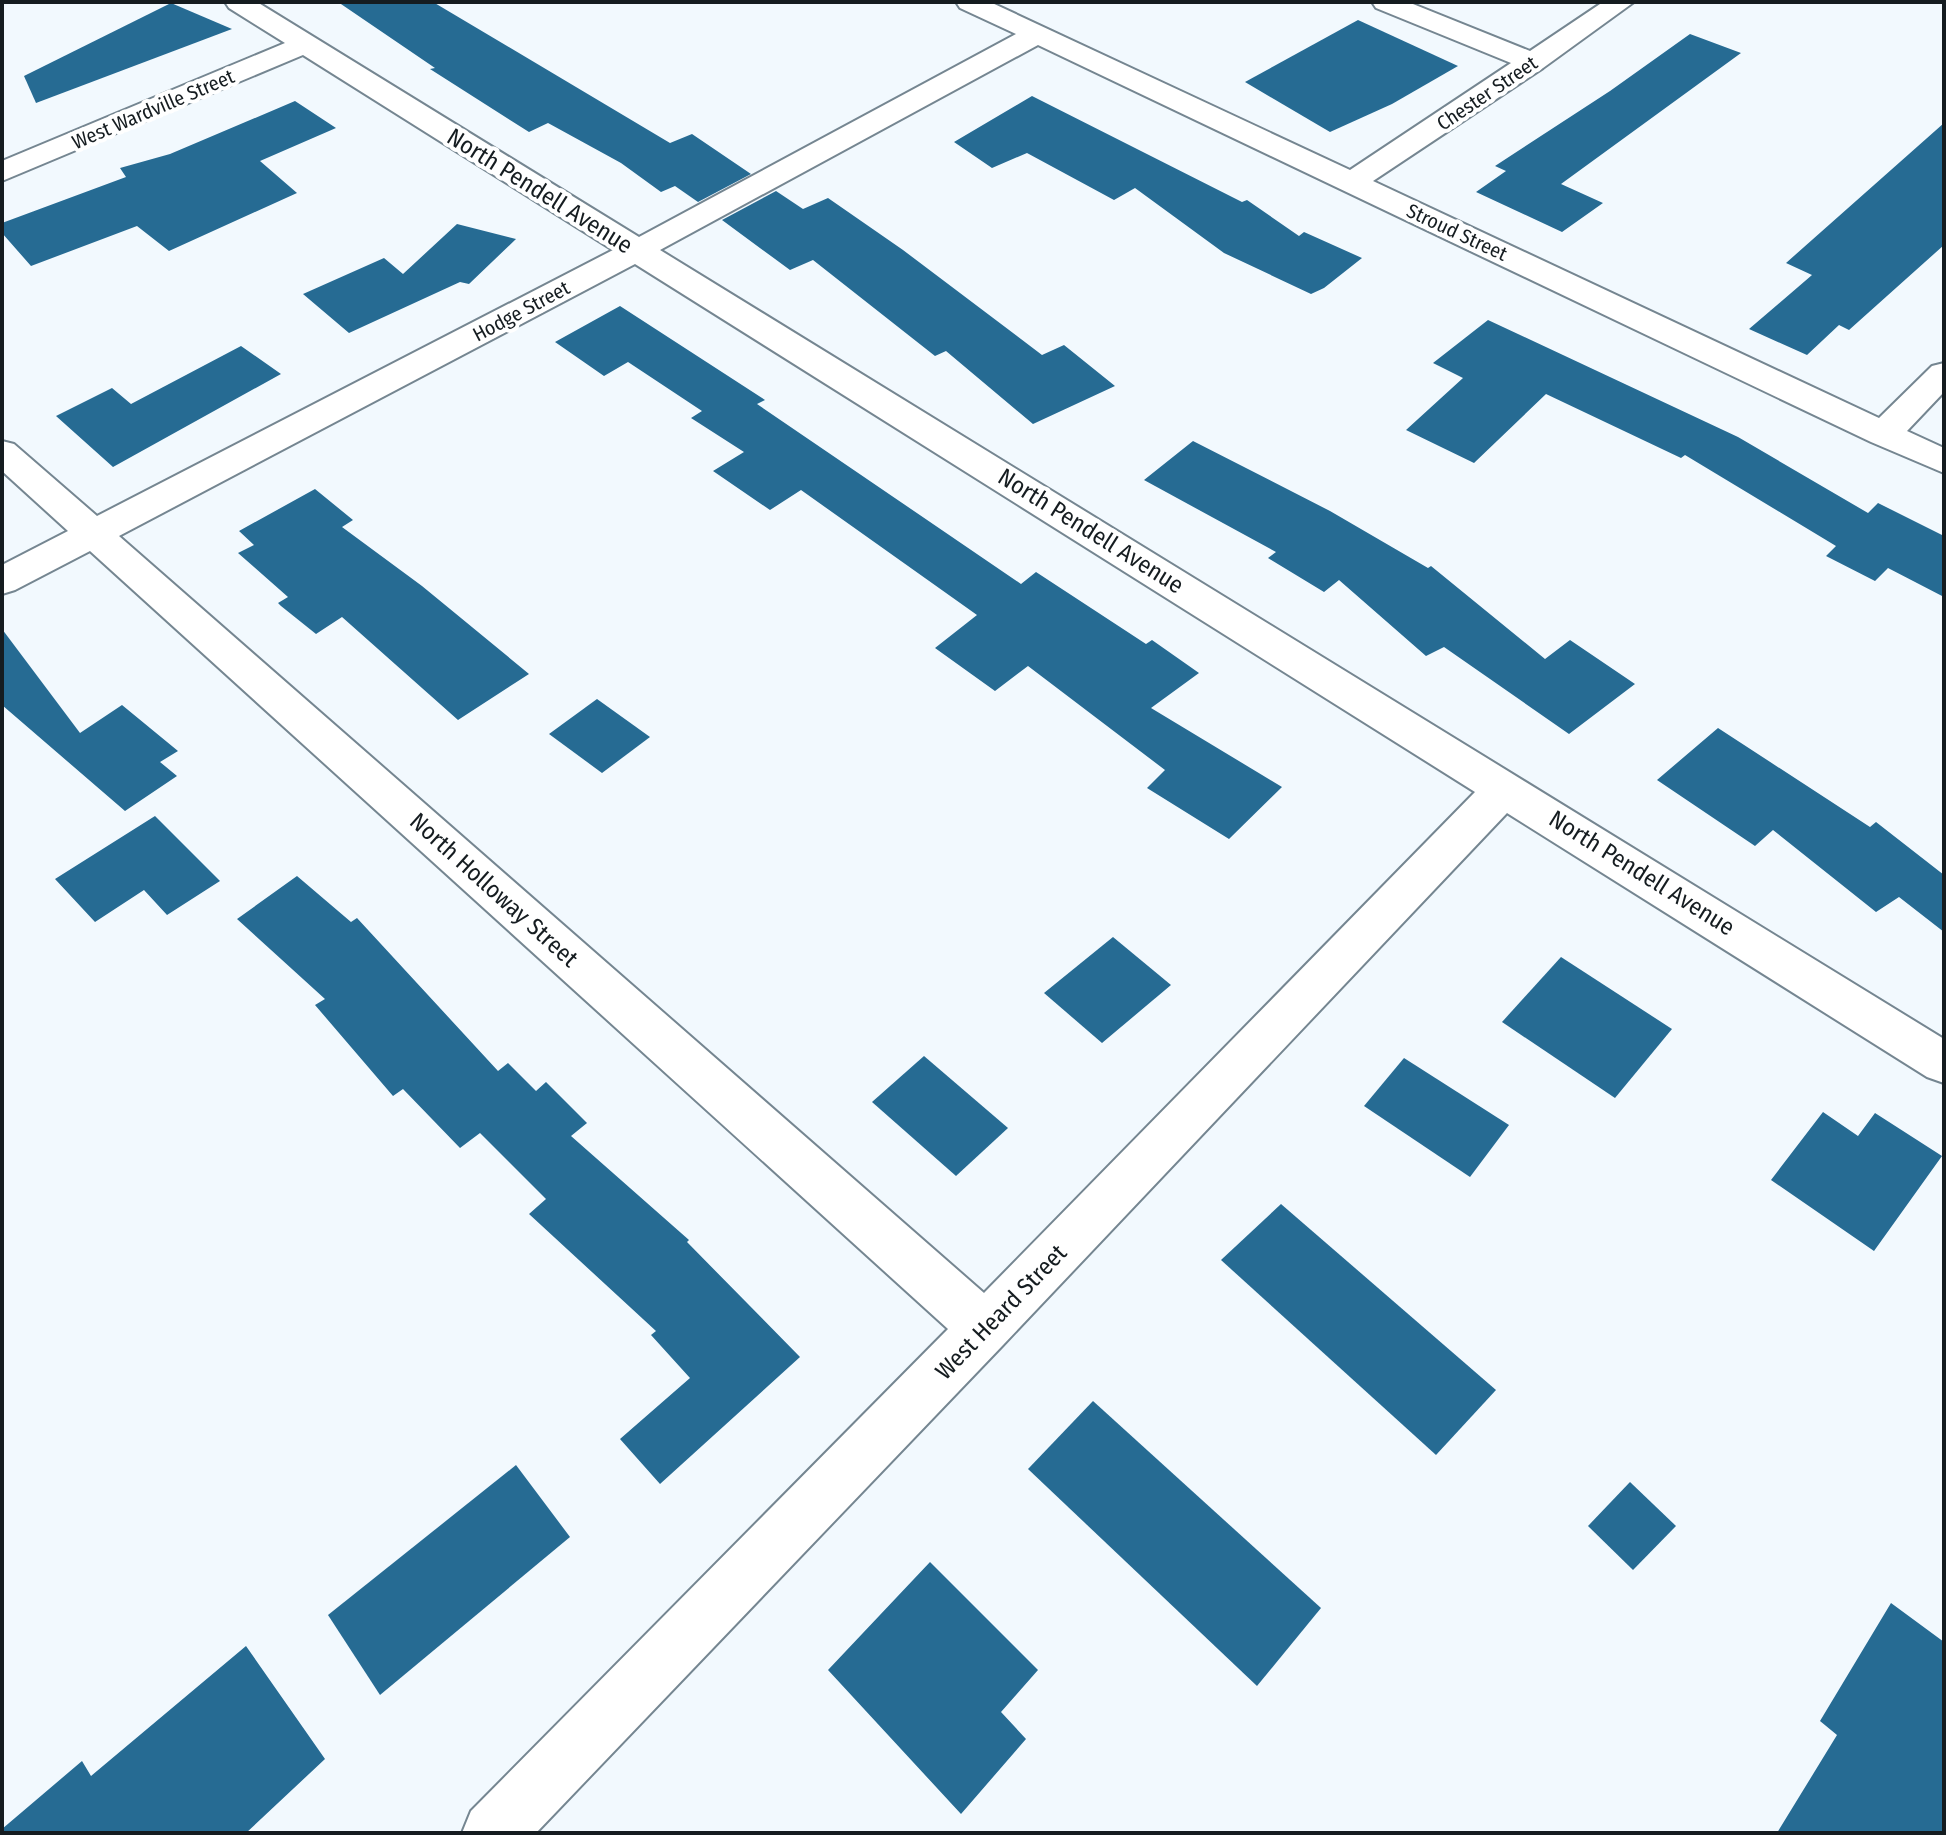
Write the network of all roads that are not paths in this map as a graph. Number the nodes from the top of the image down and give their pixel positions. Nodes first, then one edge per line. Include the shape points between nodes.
1 (238, 2) edge
2 (969, 2) edge
3 (1385, 2) edge
4 (1621, 2) edge
5 (1037, 34) junction
6 (303, 45) junction
7 (1533, 62) junction
8 (2, 172) edge
9 (1352, 182) junction
10 (637, 250) junction
11 (1944, 373) edge
12 (1883, 434) junction
13 (2, 452) edge
14 (1944, 462) edge
15 (94, 533) junction
16 (2, 581) edge
17 (1505, 788) junction
18 (1944, 1063) edge
19 (985, 1328) junction
20 (493, 1833) edge

1 - 6 street, North Pendell Avenue
2 - 5 street, Stroud Street
3 - 7 street
4 - 7 street, Chester Street
5 - 9 street, Stroud Street
5 - 10 street, Hodge Street
6 - 8 street, West Wardville Street
6 - 10 street, North Pendell Avenue
7 - 9 street, Chester Street
9 - 12 street, Stroud Street
10 - 15 street, Hodge Street
10 - 17 street, North Pendell Avenue
11 - 12 street
12 - 14 street, Stroud Street
13 - 15 street, North Holloway Street
15 - 16 street, Hodge Street
15 - 19 street, North Holloway Street
17 - 18 street, North Pendell Avenue
17 - 19 street, West Heard Street
19 - 20 street, West Heard Street

